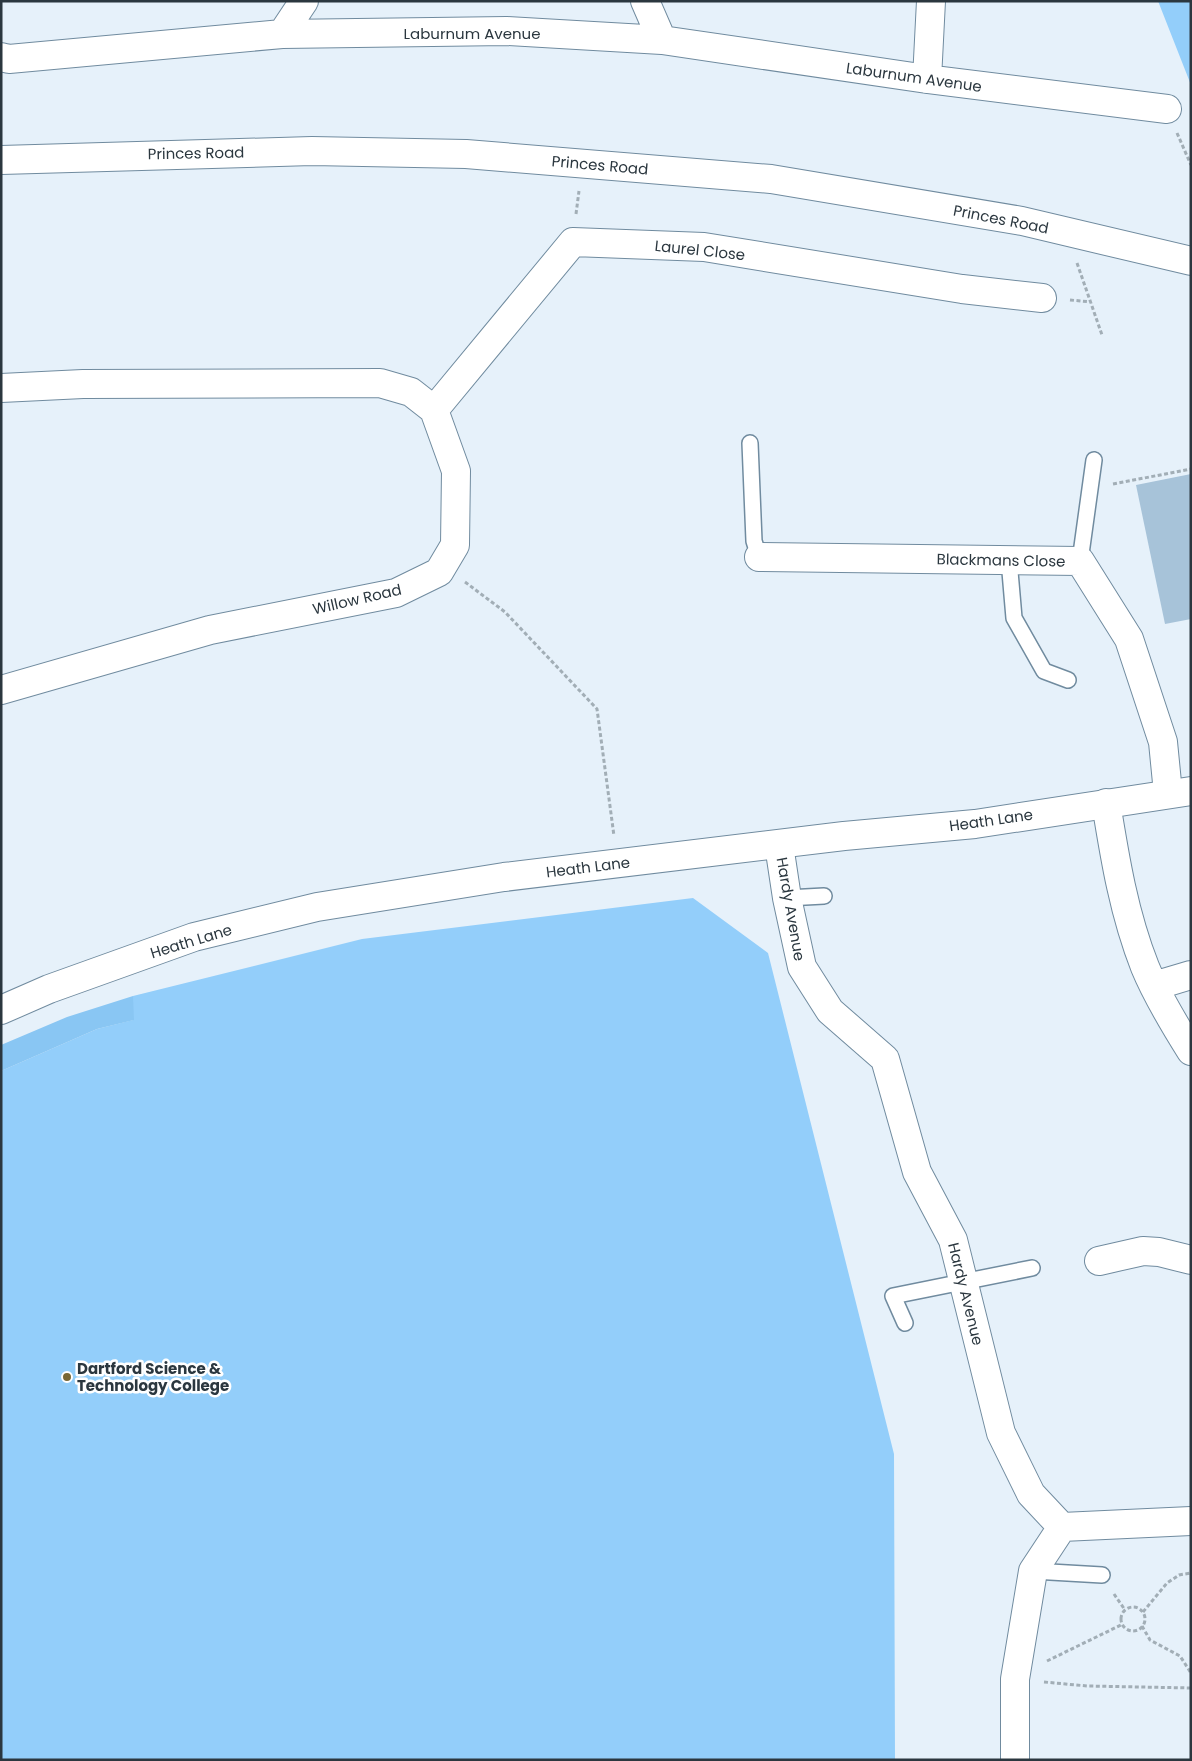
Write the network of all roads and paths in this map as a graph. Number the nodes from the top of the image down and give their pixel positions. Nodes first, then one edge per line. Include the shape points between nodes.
1 (304, 1) edge
2 (645, 1) edge
3 (931, 1) edge
4 (282, 34) junction
5 (662, 40) junction
6 (1, 57) edge
7 (926, 79) junction
8 (1167, 109) joint
9 (1, 160) edge
10 (1191, 165) edge
11 (578, 199) dead end
12 (577, 213) dead end
13 (1076, 260) dead end
14 (1191, 261) edge
15 (1042, 298) dead end
16 (1102, 335) dead end
17 (1, 388) edge
18 (434, 410) junction
19 (750, 443) dead end
20 (1094, 460) dead end
21 (1191, 469) edge
22 (1090, 489) junction
23 (759, 557) joint
24 (1009, 560) junction
25 (1080, 561) junction
26 (443, 565) junction
27 (1068, 680) dead end
28 (1, 690) edge
29 (1180, 792) edge
30 (1106, 803) junction
31 (779, 845) junction
32 (618, 863) junction
33 (824, 896) dead end
34 (787, 898) junction
35 (1191, 975) edge
36 (1154, 986) junction
37 (1, 1010) edge
38 (1191, 1051) edge
39 (1191, 1260) edge
40 (1099, 1261) dead end
41 (1032, 1268) dead end
42 (964, 1282) junction
43 (905, 1323) dead end
44 (1191, 1520) edge
45 (1062, 1527) junction
46 (1033, 1571) junction
47 (1191, 1573) edge
48 (1102, 1575) dead end
49 (1143, 1612) junction
50 (1122, 1624) junction
51 (1142, 1626) junction
52 (1191, 1673) edge
53 (1015, 1679) junction
54 (1191, 1688) edge
55 (1015, 1760) edge

1 - 4 street
2 - 5 street
3 - 7 street
4 - 5 street, Laburnum Avenue via 507,31
4 - 6 street, Laburnum Avenue via 9,59
5 - 7 street, Laburnum Avenue
7 - 8 street, Laburnum Avenue
8 - 10 path
9 - 14 street, Princes Road via 312,151 456,154 761,178 1022,221
11 - 12 path
13 - 16 path
15 - 18 street, Laurel Close via 704,247 573,242
17 - 18 street via 83,384 380,383 411,392
18 - 26 street, Willow Road via 456,471 455,545
19 - 23 lane via 754,541
20 - 22 lane
21 - 22 path
22 - 25 lane
23 - 24 street, Blackmans Close
24 - 25 street, Blackmans Close
24 - 27 lane via 1014,618 1044,671
25 - 29 street, Blackmans Close via 1129,639
26 - 28 street, Willow Road via 439,572 396,593 210,630
26 - 32 path via 506,612 597,709
29 - 30 street, Heath Lane
30 - 31 street, Heath Lane via 975,824
30 - 36 street via 1127,914
31 - 32 street, Heath Lane
31 - 34 street, Hardy Avenue
32 - 37 street, Heath Lane via 504,877 316,907 194,937 49,989
33 - 34 lane
34 - 42 street, Hardy Avenue via 802,967 830,1011 885,1059 917,1172 953,1240
35 - 36 street
36 - 38 street
39 - 40 street via 1143,1251
41 - 42 lane
42 - 43 lane via 893,1296
42 - 45 street, Hardy Avenue via 1002,1433 1031,1494
44 - 45 street
45 - 46 street
46 - 48 lane
46 - 53 street
47 - 49 path via 1179,1575 1167,1584
49 - 50 path via 1128,1608 1123,1613
49 - 51 path via 1145,1620
50 - 51 path via 1132,1630
50 - 53 path
51 - 52 path via 1150,1640 1180,1656
53 - 54 path via 1087,1686
53 - 55 street

